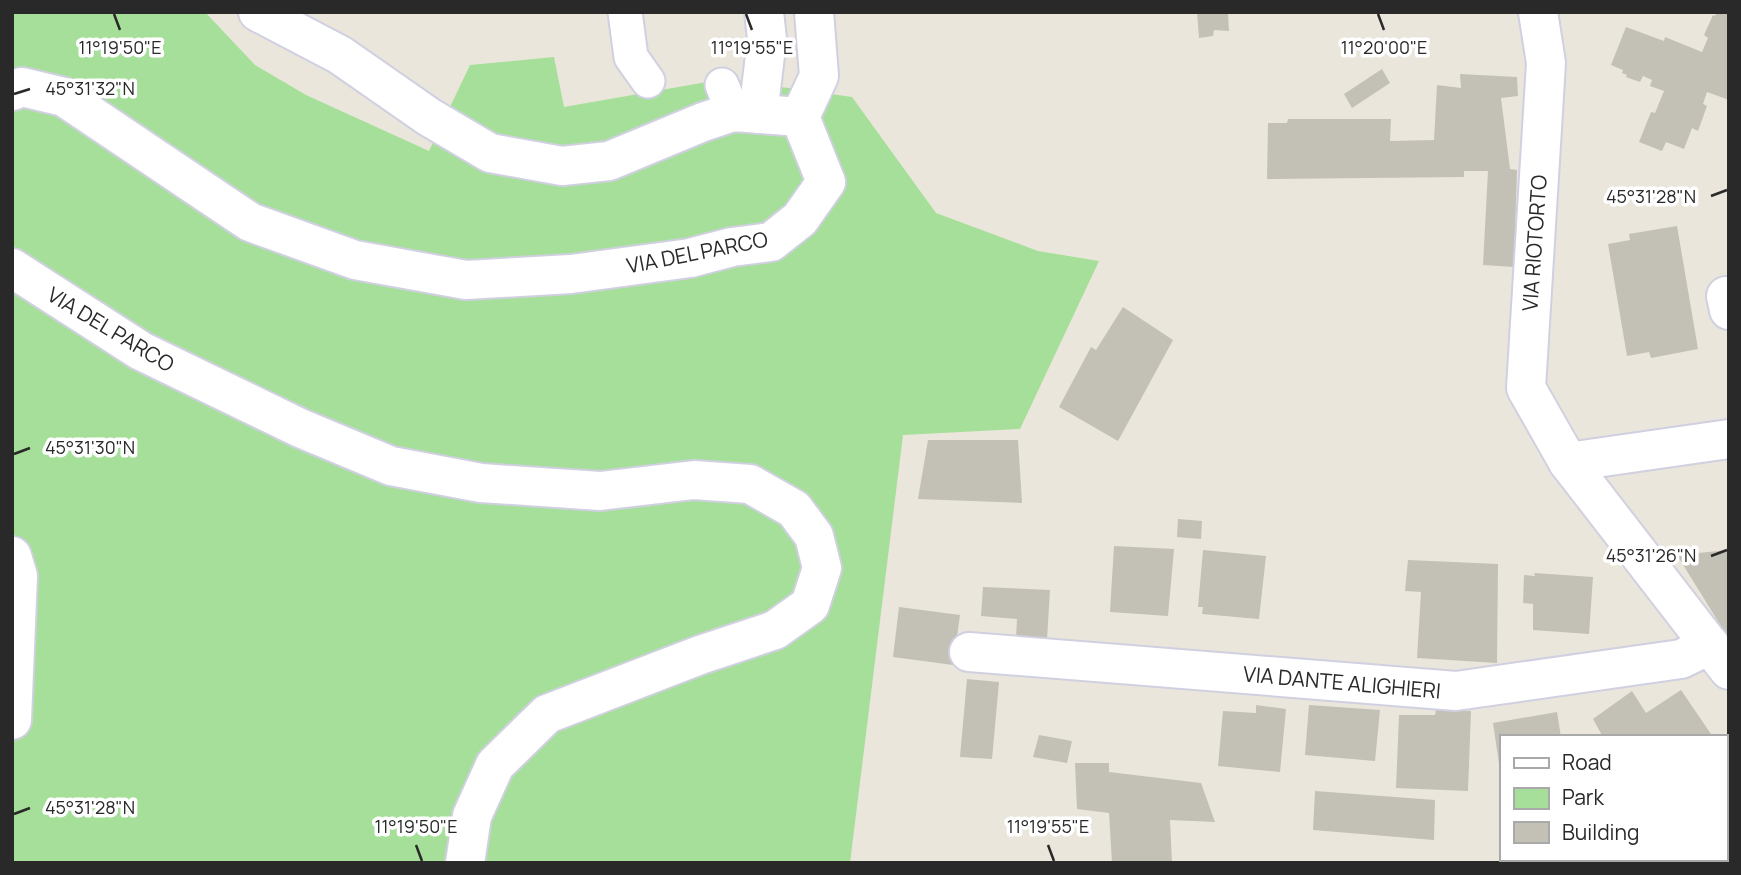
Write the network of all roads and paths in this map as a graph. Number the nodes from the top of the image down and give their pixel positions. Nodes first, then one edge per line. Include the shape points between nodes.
1 (625, 12) edge
2 (764, 12) edge
3 (814, 12) edge
4 (1538, 12) edge
5 (262, 13) edge
6 (648, 81) dead end
7 (12, 91) edge
8 (737, 104) junction
9 (800, 117) junction
10 (12, 268) edge
11 (1729, 296) edge
12 (1729, 310) edge
13 (1729, 439) edge
14 (1568, 462) junction
15 (12, 556) edge
16 (969, 652) dead end
17 (1724, 662) edge
18 (12, 720) edge
19 (465, 863) edge

1 - 6 street via 631,57
2 - 8 street via 767,39
3 - 9 street via 819,76
4 - 14 street, VIA RIOTORTO via 1546,63 1526,388
5 - 8 street via 340,55 490,153 562,166 609,161
7 - 9 street, VIA DEL PARCO via 22,87 64,97 250,222 355,260 467,280 571,274 771,242 800,219 826,182
8 - 9 street
10 - 19 street, VIA DEL PARCO via 141,351 300,428 391,466 481,483 600,491 694,480 750,484 794,509 814,536 821,568 810,605 775,630 547,714 495,765 472,817
11 - 12 street
13 - 14 street
14 - 17 street, VIA RIOTORTO
15 - 18 street via 18,576
16 - 17 street, VIA DANTE ALIGHIERI via 1456,691 1681,659

